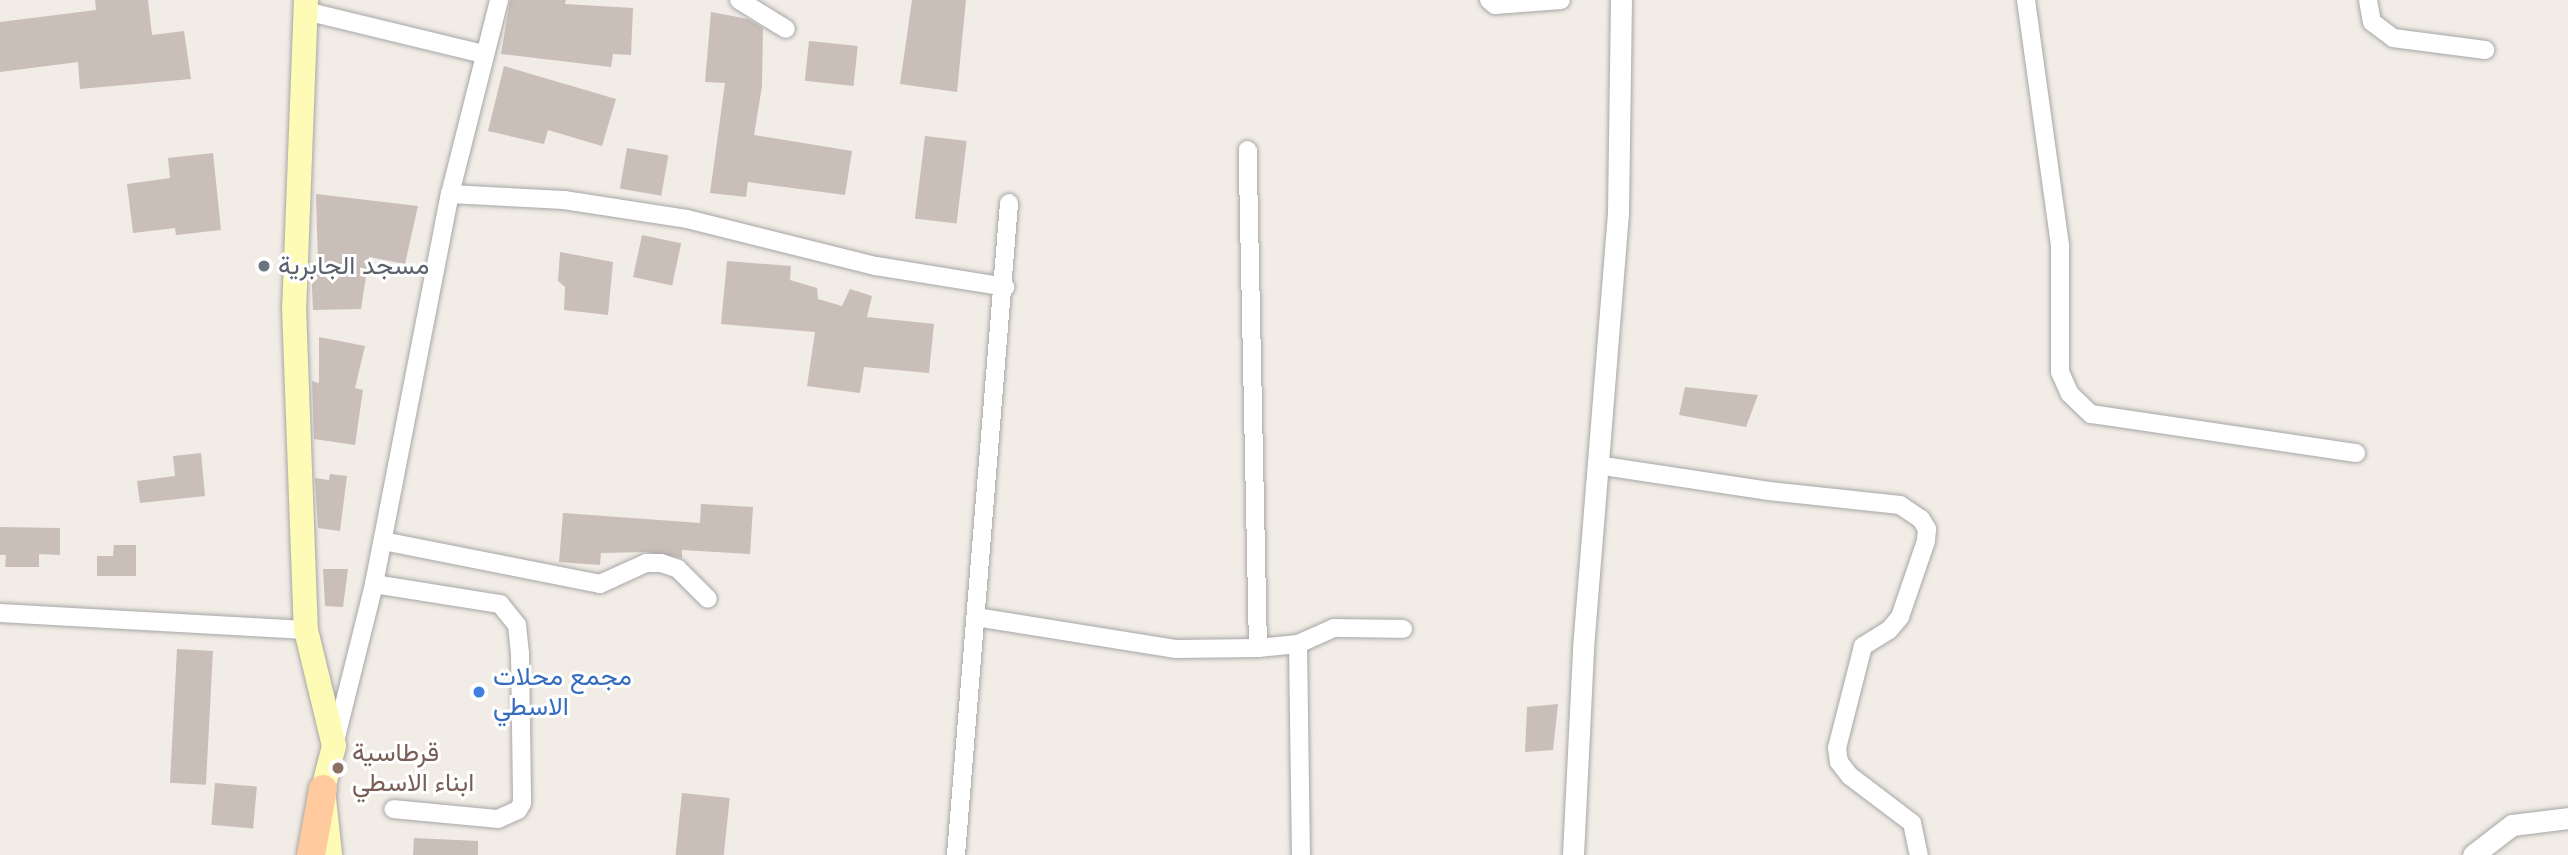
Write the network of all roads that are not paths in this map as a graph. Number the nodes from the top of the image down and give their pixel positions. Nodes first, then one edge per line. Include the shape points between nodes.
1 (499, 0) edge
2 (739, 0) edge
3 (1489, 0) edge
4 (1561, 0) edge
5 (1621, 0) edge
6 (2026, 0) edge
7 (2368, 0) edge
8 (306, 6) edge
9 (786, 29) dead end
10 (2485, 50) dead end
11 (484, 54) junction
12 (1248, 150) dead end
13 (450, 194) junction
14 (1009, 204) dead end
15 (1005, 287) junction
16 (2356, 453) dead end
17 (1597, 465) junction
18 (383, 541) junction
19 (374, 584) junction
20 (708, 599) dead end
21 (0, 613) edge
22 (976, 617) junction
23 (1403, 629) dead end
24 (306, 630) junction
25 (1298, 644) junction
26 (1258, 648) junction
27 (334, 746) junction
28 (323, 789) junction
29 (393, 809) dead end
30 (2568, 818) edge
31 (311, 855) edge
32 (330, 855) edge
33 (956, 855) edge
34 (1301, 855) edge
35 (1573, 855) edge
36 (1919, 855) edge
37 (2473, 855) edge

1 - 11 street
2 - 9 street
3 - 4 street via 1507,5
5 - 17 street via 1618,213
6 - 16 street via 2060,246 2060,372 2070,394 2091,414
7 - 10 street via 2372,22 2393,38
8 - 11 street
8 - 24 main road via 294,307
11 - 13 street
12 - 26 street
13 - 15 street via 564,200 687,219 876,266
13 - 18 street
14 - 15 street
15 - 22 street
17 - 35 street
17 - 36 street via 1900,505 1921,519 1927,529 1926,541 1900,617 1863,646 1837,748 1839,762 1850,776 1912,823
18 - 19 street
18 - 20 street via 600,584 646,563 661,563 678,569
19 - 27 street
19 - 29 street via 500,604 514,618 520,653 522,803 518,810 498,819
21 - 24 street
22 - 26 street via 1176,649
22 - 33 street
23 - 25 street via 1334,628
24 - 27 main road
25 - 26 street
25 - 34 street
27 - 28 main road
28 - 31 main road
28 - 32 main road
30 - 37 street via 2512,825

